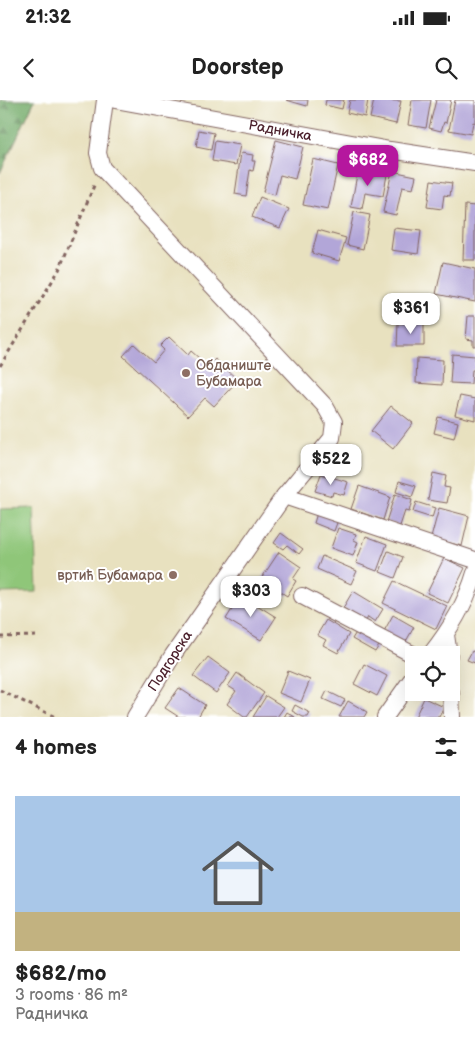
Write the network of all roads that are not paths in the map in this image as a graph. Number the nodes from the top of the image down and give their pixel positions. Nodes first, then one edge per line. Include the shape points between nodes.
1 (105, 100) edge
2 (116, 100) edge
3 (475, 163) edge
4 (284, 496) junction
5 (475, 560) edge
6 (475, 573) edge
7 (302, 596) dead end
8 (446, 635) junction
9 (437, 646) edge
10 (448, 646) edge
11 (405, 650) edge
12 (405, 689) edge
13 (451, 701) edge
14 (135, 717) edge
15 (385, 717) edge
16 (452, 717) edge

1 - 4 street, Подгорска via 98,153 102,168 325,406 334,422 332,438
2 - 3 street, Радничка
4 - 5 street
4 - 14 street, Подгорска via 173,655
6 - 8 street via 467,598
7 - 11 street
8 - 9 street
8 - 10 street
12 - 15 street
13 - 16 street

